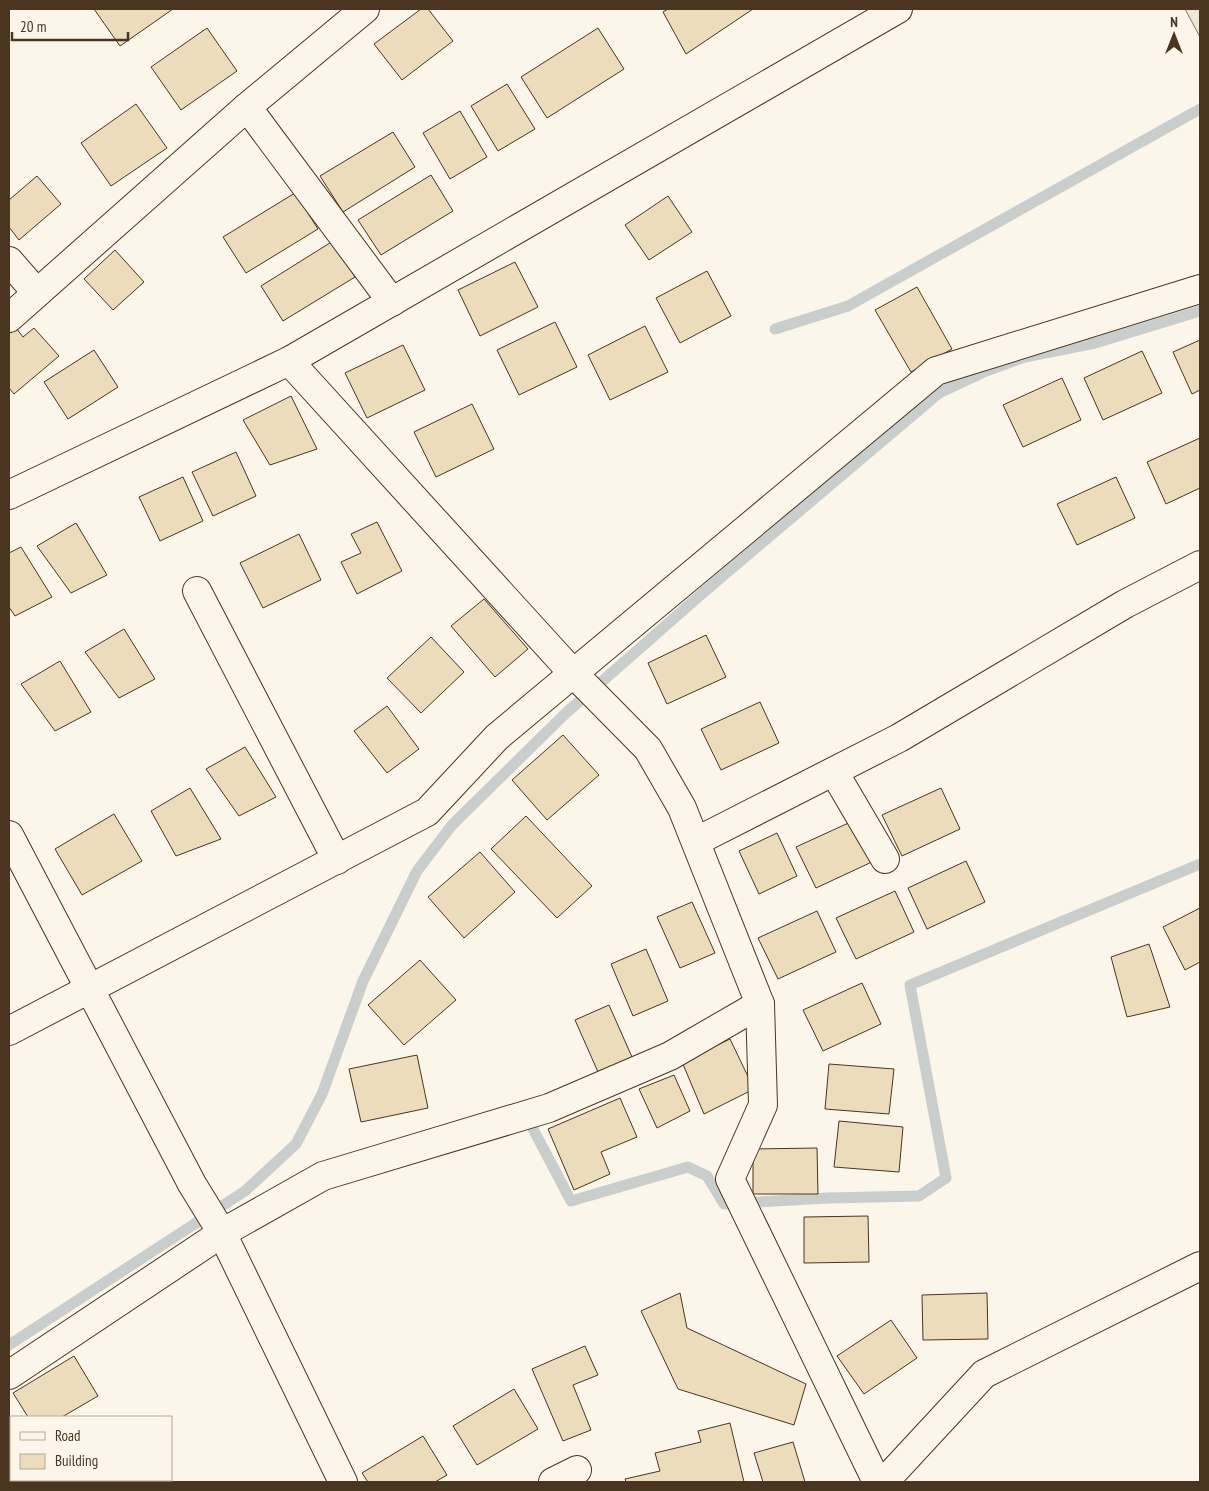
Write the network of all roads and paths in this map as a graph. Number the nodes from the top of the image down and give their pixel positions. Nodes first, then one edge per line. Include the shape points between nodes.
1 (365, 9) edge
2 (898, 9) edge
3 (247, 107) junction
4 (9, 260) edge
5 (1200, 289) edge
6 (37, 293) junction
7 (392, 302) junction
8 (9, 318) edge
9 (289, 362) junction
10 (9, 495) edge
11 (1200, 565) edge
12 (197, 591) dead end
13 (572, 672) junction
14 (834, 772) junction
15 (9, 835) edge
16 (697, 841) junction
17 (885, 859) dead end
18 (336, 860) junction
19 (90, 990) junction
20 (760, 1004) junction
21 (9, 1031) edge
22 (222, 1233) junction
23 (1200, 1266) edge
24 (9, 1374) edge
25 (577, 1470) dead end
26 (343, 1482) edge
27 (553, 1482) edge
28 (877, 1482) edge
29 (884, 1482) edge

1 - 3 street
2 - 7 street
3 - 6 street
3 - 7 street
4 - 6 street
5 - 13 street via 936,370
6 - 8 street
7 - 9 street
9 - 10 street
9 - 13 street
11 - 14 street via 1125,604 899,738
12 - 18 street
13 - 16 street via 648,749
13 - 18 street via 497,737 427,812
14 - 16 street
14 - 17 street
15 - 19 street
16 - 20 street
18 - 19 street
19 - 21 street
19 - 22 street via 192,1184
20 - 22 street via 670,1056 548,1108 323,1176
20 - 28 street via 763,1105 730,1179
22 - 24 street
22 - 26 street
23 - 29 street via 984,1374
25 - 27 street

